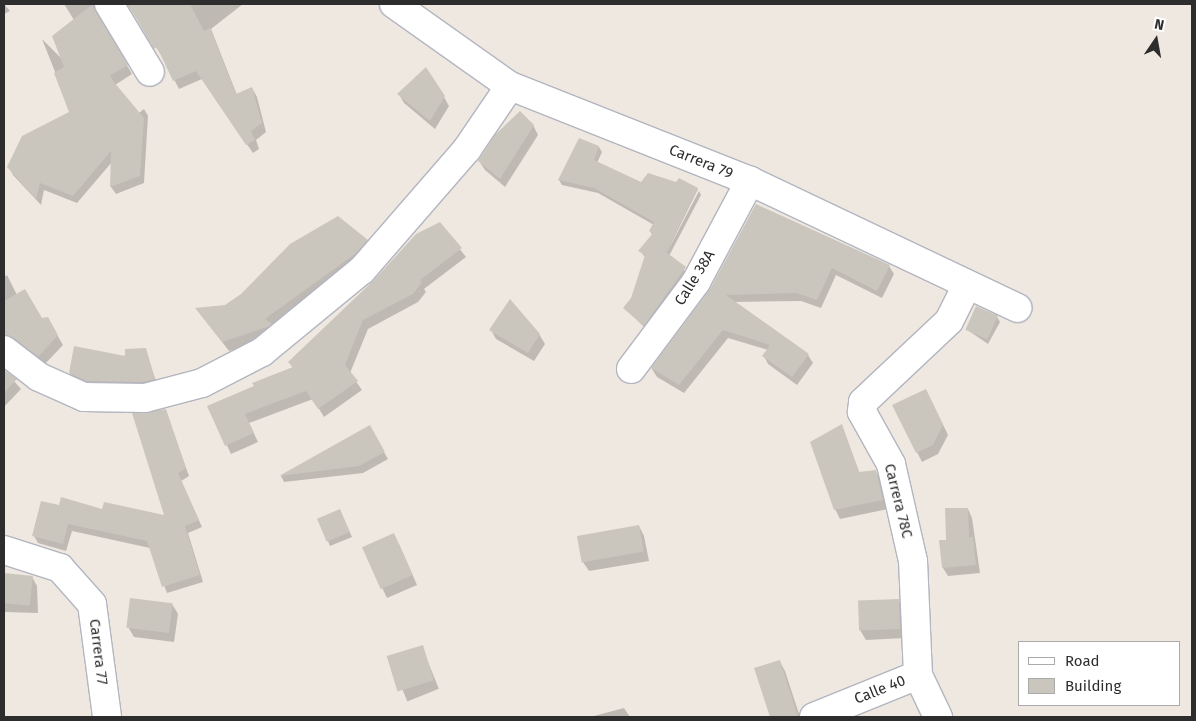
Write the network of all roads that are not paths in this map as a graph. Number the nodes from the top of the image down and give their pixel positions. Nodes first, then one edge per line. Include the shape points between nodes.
1 (109, 4) edge
2 (394, 4) edge
3 (150, 72) dead end
4 (510, 86) junction
5 (750, 181) junction
6 (968, 284) junction
7 (1017, 308) dead end
8 (4, 350) edge
9 (631, 369) dead end
10 (4, 550) edge
11 (918, 675) junction
12 (107, 717) edge
13 (814, 717) edge
14 (938, 717) edge

1 - 3 street
2 - 4 street, Carrera 79
4 - 5 street, Carrera 79
4 - 8 street via 467,149 362,270 262,352 202,383 145,398 84,397 39,377
5 - 6 street, Carrera 79
5 - 9 street, Calle 38A via 696,282
6 - 7 street, Carrera 79
6 - 11 street, Carrera 78C via 949,321 863,402 862,412 867,424 891,464 912,561
10 - 12 street, Carrera 77 via 60,568 92,604
11 - 13 street, Calle 40
11 - 14 street

